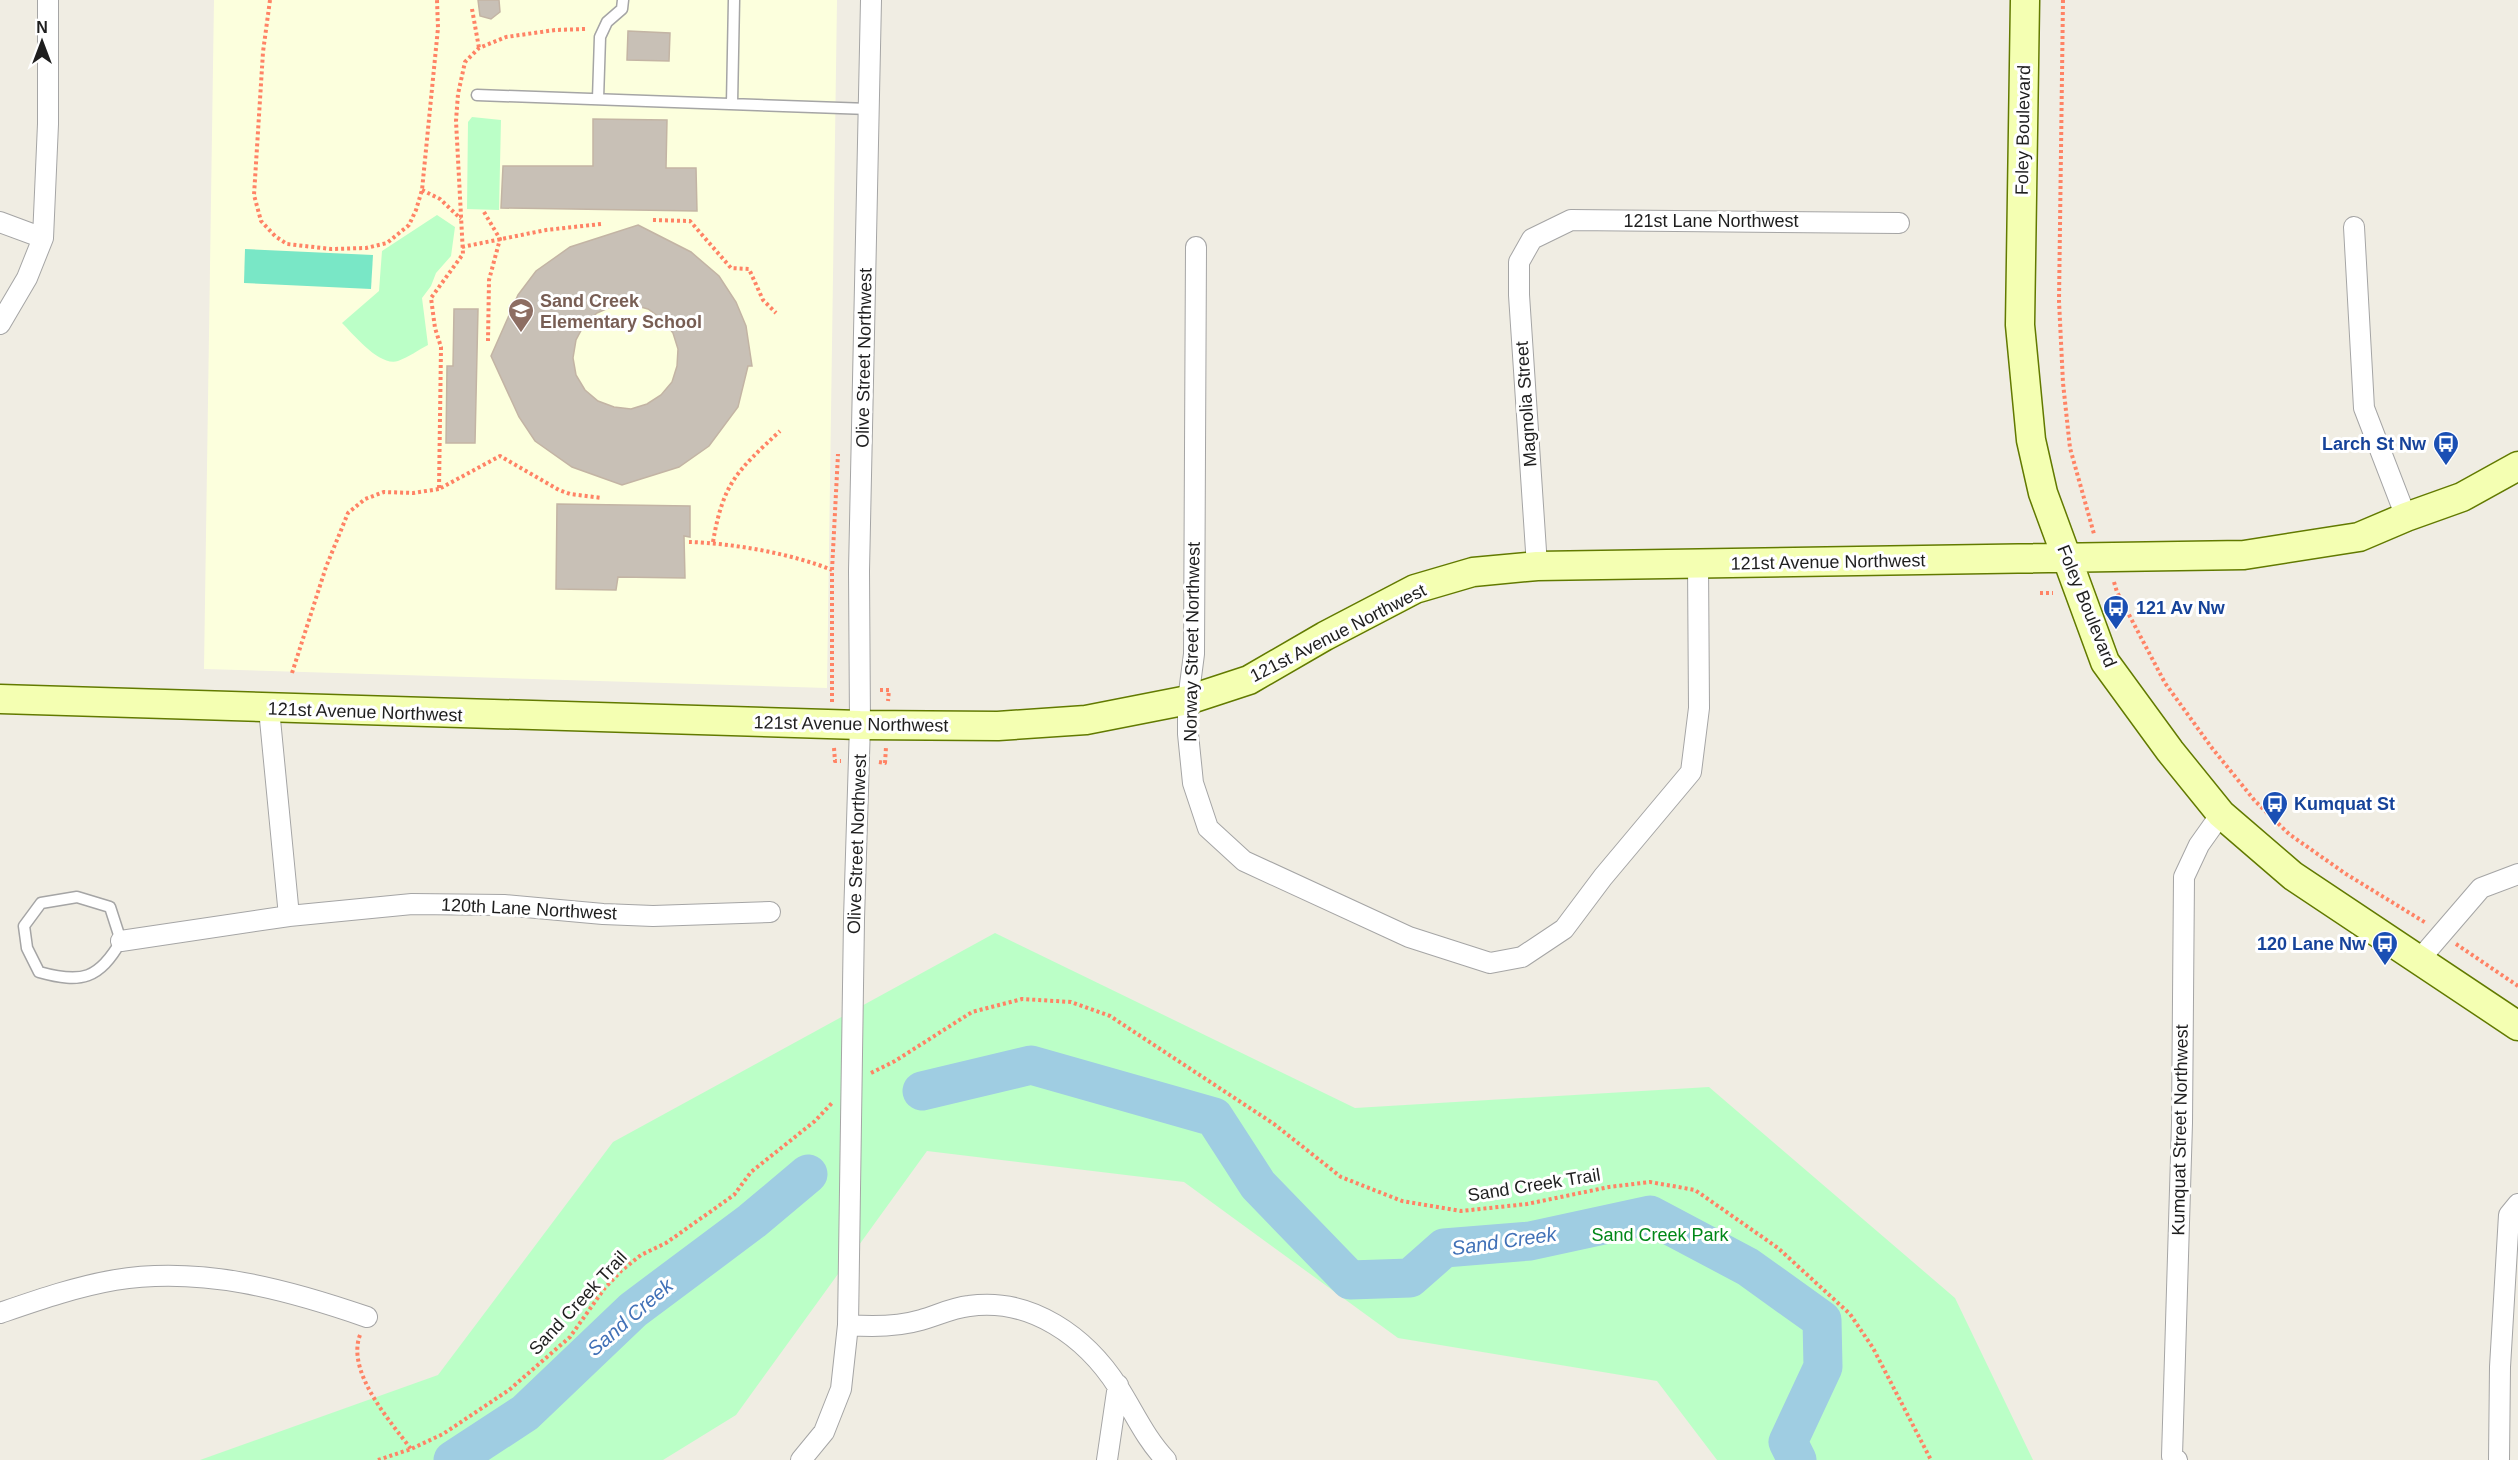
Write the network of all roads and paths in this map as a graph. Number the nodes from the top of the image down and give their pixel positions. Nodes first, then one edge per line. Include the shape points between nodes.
1 (48, 0) edge
2 (270, 0) edge
3 (437, 0) edge
4 (623, 0) edge
5 (734, 0) edge
6 (871, 0) edge
7 (2025, 0) edge
8 (2063, 0) edge
9 (472, 9) dead end
10 (584, 30) dead end
11 (479, 48) junction
12 (477, 95) dead end
13 (598, 99) junction
14 (732, 104) junction
15 (869, 109) junction
16 (422, 190) junction
17 (484, 212) dead end
18 (461, 220) junction
19 (654, 220) dead end
20 (0, 222) edge
21 (1899, 223) dead end
22 (601, 224) dead end
23 (2354, 226) dead end
24 (43, 238) junction
25 (500, 239) junction
26 (1529, 243) joint
27 (462, 247) junction
28 (1196, 247) dead end
29 (776, 313) dead end
30 (0, 324) edge
31 (488, 341) dead end
32 (780, 431) dead end
33 (838, 454) dead end
34 (2518, 466) edge
35 (439, 489) junction
36 (602, 498) dead end
37 (2406, 517) junction
38 (2092, 529) dead end
39 (689, 542) dead end
40 (713, 543) junction
41 (2067, 559) junction
42 (1698, 564) junction
43 (1537, 566) junction
44 (832, 570) junction
45 (2117, 592) dead end
46 (292, 673) dead end
47 (831, 693) dead end
48 (0, 699) edge
49 (1188, 700) junction
50 (269, 709) junction
51 (860, 725) junction
52 (2221, 814) junction
53 (2518, 874) edge
54 (770, 912) dead end
55 (289, 916) junction
56 (2425, 922) dead end
57 (121, 940) junction
58 (2458, 946) dead end
59 (2418, 960) junction
60 (2518, 986) edge
61 (2518, 1026) edge
62 (872, 1072) dead end
63 (837, 1098) dead end
64 (2518, 1204) edge
65 (0, 1313) edge
66 (367, 1317) joint
67 (848, 1325) junction
68 (1118, 1385) junction
69 (411, 1449) junction
70 (2175, 1458) edge
71 (378, 1460) edge
72 (801, 1460) edge
73 (1107, 1460) edge
74 (1166, 1460) edge
75 (1931, 1460) edge
76 (2499, 1460) edge

1 - 24 street
2 - 16 path via 254,195 261,221 287,244 366,248 387,243 408,225
3 - 16 path via 438,28
4 - 13 lane via 622,9 607,22 600,37
5 - 14 lane
6 - 15 street, Olive Street Northwest
7 - 41 street, Foley Boulevard via 2020,325 2031,440 2043,493
8 - 38 path via 2059,301 2063,383 2070,448
9 - 11 path
10 - 11 path via 526,33
11 - 18 path via 465,62 458,94
12 - 13 lane
13 - 14 lane
14 - 15 lane
15 - 51 street, Olive Street Northwest
16 - 18 path via 440,199
17 - 25 path
18 - 27 path
19 - 29 path via 690,221 731,268 749,269 763,300
20 - 24 street
21 - 26 street, 121st Lane Northwest via 1571,220
22 - 25 path
23 - 37 street via 2364,408
24 - 30 street via 27,279
25 - 27 path
25 - 31 path via 489,280
26 - 43 street, Magnolia Street via 1520,262 1520,295
27 - 35 path via 463,254 431,298 441,347
28 - 49 street, Norway Street Northwest via 1194,654
32 - 40 path via 746,462 728,487
33 - 44 path
34 - 37 street, 121st Avenue Northwest via 2462,497
35 - 36 path via 500,456 559,490
35 - 46 path via 384,492 365,499 348,513
37 - 41 street, 121st Avenue Northwest via 2359,537 2244,555
39 - 40 path
40 - 44 path via 812,562
41 - 42 street, 121st Avenue Northwest
41 - 52 street, Foley Boulevard via 2105,662
42 - 43 street, 121st Avenue Northwest
42 - 49 street, Norway Street Northwest via 1699,708 1691,772 1564,929 1522,957 1490,963 1408,937 1244,861 1208,828 1193,783
43 - 49 street, 121st Avenue Northwest via 1473,572 1415,589 1249,680
44 - 47 path
45 - 56 path via 2165,683 2255,801 2289,834
48 - 50 street, 121st Avenue Northwest
49 - 51 street, 121st Avenue Northwest via 1086,720 998,726
50 - 51 street, 121st Avenue Northwest
50 - 55 street
51 - 67 street, Olive Street Northwest
52 - 59 street, Foley Boulevard via 2293,876
52 - 70 street, Kumquat Street Northwest via 2199,845 2184,877
53 - 59 street via 2481,888
54 - 55 street, 120th Lane Northwest via 653,916 457,903 370,906
55 - 57 street, 120th Lane Northwest
57 - 57 lane via 110,907 78,897 41,903 24,926 27,948 39,972 61,978 93,975 110,960
58 - 60 path
59 - 61 street, Foley Boulevard
62 - 75 path, Sand Creek Trail via 972,1012 1022,999 1071,1002 1110,1016 1274,1124 1341,1177 1402,1201 1461,1211 1527,1204 1650,1182 1695,1190 1778,1248 1850,1314 1873,1348
63 - 69 path, Sand Creek Trail via 751,1172 734,1195 621,1271 570,1337 542,1364 479,1412
64 - 76 street via 2509,1215
65 - 66 street via 54,1294 115,1280 169,1276 217,1278 268,1287
66 - 69 path via 358,1340 360,1368 370,1392
67 - 68 street via 893,1326 971,1305 1017,1308 1064,1328
67 - 72 street, Olive Street Northwest via 842,1389 824,1432
68 - 73 street
68 - 74 street via 1144,1433
69 - 71 path, Sand Creek Trail

